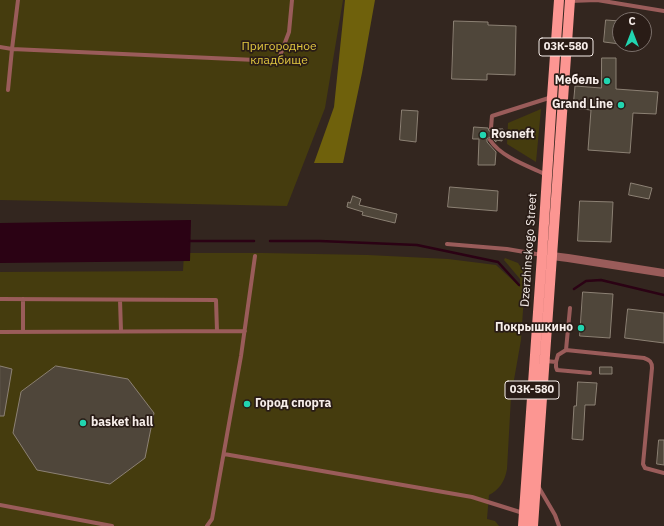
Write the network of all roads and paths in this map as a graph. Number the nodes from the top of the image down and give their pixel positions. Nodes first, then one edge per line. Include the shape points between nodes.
1 (18, 0) edge
2 (292, 0) edge
3 (559, 0) edge
4 (597, 0) edge
5 (570, 1) edge
6 (664, 11) edge
7 (0, 47) edge
8 (12, 49) junction
9 (8, 90) dead end
10 (552, 97) junction
11 (490, 128) dead end
12 (490, 140) dead end
13 (547, 175) junction
14 (447, 244) dead end
15 (547, 255) junction
16 (255, 256) dead end
17 (664, 273) edge
18 (0, 299) edge
19 (23, 299) junction
20 (120, 300) junction
21 (570, 308) dead end
22 (121, 331) junction
23 (217, 331) junction
24 (245, 331) junction
25 (0, 332) edge
26 (23, 332) junction
27 (566, 350) junction
28 (545, 361) junction
29 (556, 362) junction
30 (590, 373) dead end
31 (224, 454) junction
32 (664, 473) edge
33 (537, 483) junction
34 (0, 505) edge
35 (524, 513) junction
36 (534, 521) edge
37 (112, 526) edge
38 (207, 526) edge
39 (523, 526) edge
40 (559, 526) edge

1 - 8 lane
2 - 8 lane via 289,32 278,61
3 - 10 main road, Dzerzhinskogo Street / 03К-580
4 - 5 lane
4 - 6 lane
5 - 15 main road, Dzerzhinskogo Street / 03К-580
7 - 8 lane
8 - 9 lane
10 - 11 lane via 492,116
10 - 13 main road, Dzerzhinskogo Street / 03К-580
12 - 13 lane via 504,154
13 - 15 main road, Dzerzhinskogo Street / 03К-580
14 - 15 lane
15 - 17 street
15 - 28 main road, Dzerzhinskogo Street / 03К-580
15 - 35 main road, Dzerzhinskogo Street / 03К-580
16 - 24 lane
18 - 19 lane
19 - 20 lane
19 - 26 lane
20 - 22 lane
20 - 23 lane via 216,300
21 - 27 lane
22 - 23 lane
22 - 26 lane
23 - 24 lane
24 - 31 lane
25 - 26 lane
27 - 29 lane via 558,355
27 - 32 lane via 644,358 652,363 643,464 645,468
28 - 29 lane
28 - 33 main road, Dzerzhinskogo Street / 03К-580
29 - 30 lane via 557,370
31 - 35 lane via 472,497
31 - 38 lane via 212,518
33 - 36 main road, Dzerzhinskogo Street / 03К-580
33 - 40 lane
34 - 37 lane
35 - 36 main road, 03К-580
35 - 39 main road, Dzerzhinskogo Street / 03К-580

